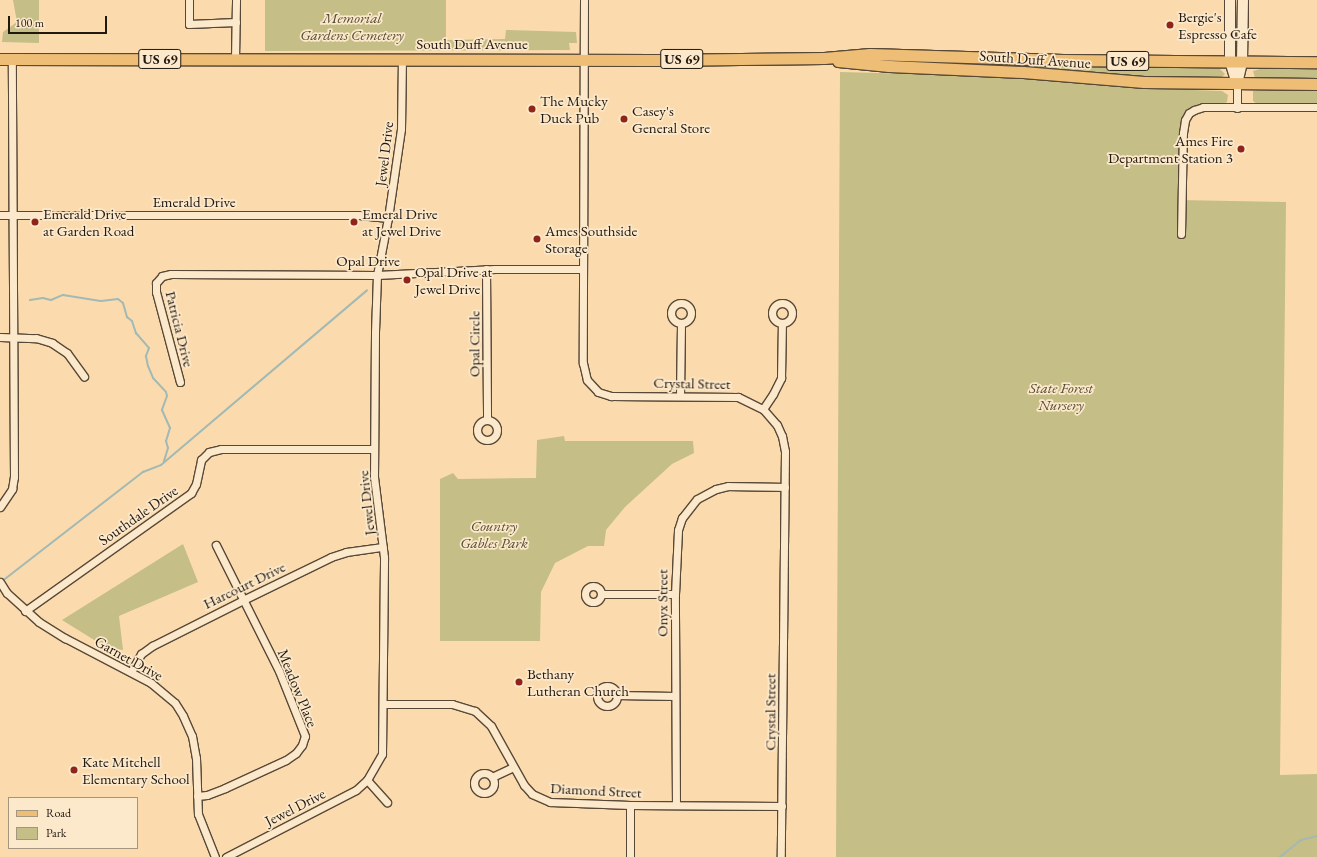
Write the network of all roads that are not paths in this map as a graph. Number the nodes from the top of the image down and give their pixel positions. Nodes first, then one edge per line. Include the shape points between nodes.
1 (189, 0) edge
2 (236, 0) edge
3 (584, 0) edge
4 (1230, 0) edge
5 (1243, 0) edge
6 (236, 22) junction
7 (824, 58) junction
8 (0, 59) edge
9 (12, 59) junction
10 (235, 59) junction
11 (402, 59) junction
12 (583, 59) junction
13 (1230, 61) junction
14 (1242, 62) junction
15 (1317, 62) edge
16 (1237, 84) junction
17 (1317, 84) edge
18 (1317, 107) edge
19 (1237, 108) junction
20 (0, 215) edge
21 (14, 215) junction
22 (388, 218) junction
23 (1181, 234) dead end
24 (486, 269) junction
25 (582, 269) junction
26 (377, 275) junction
27 (156, 283) joint
28 (681, 323) dead end
29 (782, 323) dead end
30 (0, 338) edge
31 (14, 338) junction
32 (84, 376) dead end
33 (180, 382) dead end
34 (680, 396) junction
35 (763, 409) junction
36 (487, 419) dead end
37 (374, 449) junction
38 (785, 487) junction
39 (0, 507) edge
40 (216, 545) dead end
41 (383, 547) junction
42 (0, 582) edge
43 (601, 594) dead end
44 (675, 594) junction
45 (243, 600) junction
46 (26, 611) junction
47 (131, 672) junction
48 (616, 695) dead end
49 (675, 696) junction
50 (384, 704) junction
51 (513, 767) junction
52 (492, 777) dead end
53 (367, 780) junction
54 (197, 796) junction
55 (386, 802) dead end
56 (630, 805) junction
57 (676, 805) junction
58 (782, 806) junction
59 (215, 857) edge
60 (226, 857) edge
61 (630, 857) edge
62 (781, 857) edge

1 - 6 street via 189,24
2 - 6 street
3 - 12 street, Crystal Street
4 - 13 main road
5 - 14 main road
6 - 10 street
7 - 12 main road, South Duff Avenue / US 69
7 - 13 main road, South Duff Avenue / US 69 via 870,54 1052,60
7 - 16 main road, South Duff Avenue / US 69 via 889,66 1023,72 1144,82
8 - 9 main road, South Duff Avenue / US 69
9 - 10 main road, South Duff Avenue / US 69
9 - 21 street
10 - 11 main road, South Duff Avenue / US 69
11 - 12 main road, South Duff Avenue / US 69
11 - 22 street, Jewel Drive via 401,129
12 - 25 street, Crystal Street
13 - 14 main road, South Duff Avenue / US 69
13 - 16 main road
14 - 15 main road, South Duff Avenue / US 69
14 - 16 main road
16 - 17 main road, South Duff Avenue / US 69
16 - 19 street
18 - 19 street
19 - 23 street via 1198,108 1189,113 1185,120
20 - 21 street, Emerald Drive
21 - 22 street, Emerald Drive via 359,215
21 - 31 street
22 - 26 street, Jewel Drive
24 - 25 street, Opal Drive
24 - 26 street, Opal Drive
24 - 36 street, Opal Circle
25 - 34 street, Crystal Street via 583,363 591,387 611,396
26 - 27 street, Opal Drive via 171,274 162,276
26 - 37 street, Jewel Drive via 374,332
27 - 33 street, Patricia Drive via 156,292
28 - 34 street
29 - 35 street via 780,378
30 - 31 street
31 - 32 street via 36,338 52,343 67,353
31 - 39 street via 14,477 12,489
34 - 35 street, Crystal Street via 738,397
35 - 38 street, Crystal Street via 777,425 782,436 785,450
37 - 41 street, Jewel Drive via 374,477
37 - 46 street, Southdale Drive via 221,449 209,452 201,460 196,484 191,493
38 - 44 street, Onyx Street via 728,486 696,499 682,518 678,530
38 - 58 street, Crystal Street
40 - 45 street
41 - 45 street, Harcourt Drive via 346,552 331,557
41 - 50 street, Jewel Drive
42 - 46 street, Garnet Drive
43 - 44 street
44 - 49 street, Onyx Street
45 - 47 street, Harcourt Drive via 152,646 141,654
45 - 54 street, Meadow Place via 278,671 305,736 296,753 286,760 225,788
46 - 47 street, Garnet Drive via 65,638
47 - 54 street, Garnet Drive via 164,693 175,703 183,716 192,736 196,758
48 - 49 street
49 - 57 street, Onyx Street
50 - 51 street, Diamond Street via 452,704 475,711 491,726
50 - 53 street, Jewel Drive via 382,754
51 - 52 street
51 - 56 street, Diamond Street via 532,794 541,799 563,804
53 - 55 street
53 - 60 street, Jewel Drive via 356,790
54 - 59 street, Garnet Drive via 198,814
56 - 57 street, Diamond Street
56 - 61 street
57 - 58 street, Diamond Street
58 - 62 street, Crystal Street

